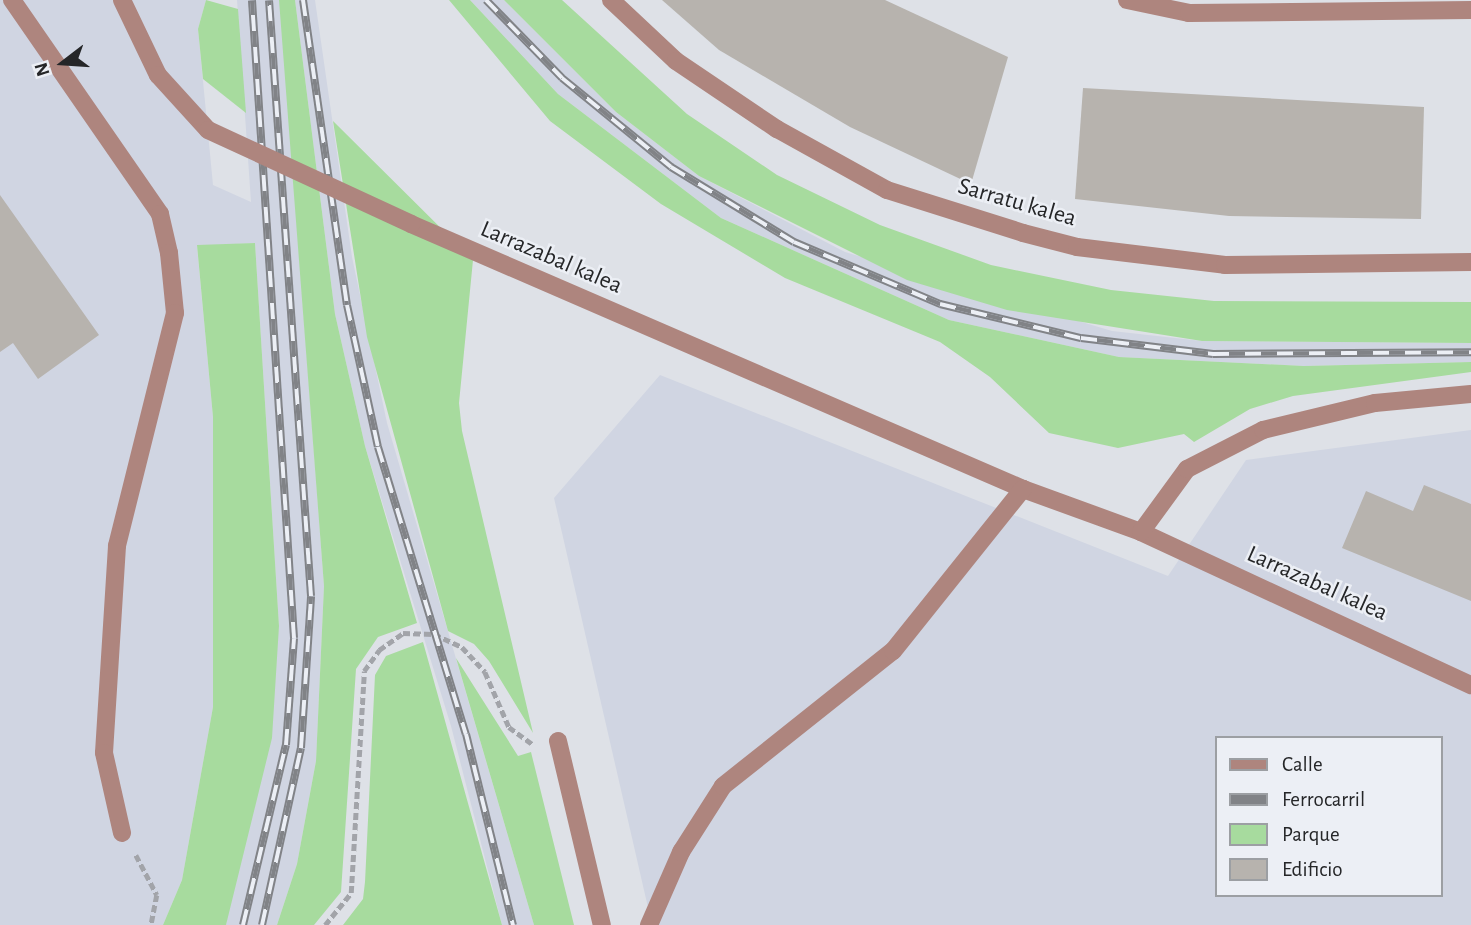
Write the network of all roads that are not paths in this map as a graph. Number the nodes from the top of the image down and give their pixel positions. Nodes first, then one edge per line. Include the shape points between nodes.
1 (12, 0) edge
2 (122, 0) edge
3 (611, 0) edge
4 (1127, 0) edge
5 (1471, 10) edge
6 (1471, 262) edge
7 (1471, 394) edge
8 (1023, 489) junction
9 (1141, 532) junction
10 (1471, 685) edge
11 (558, 741) road end
12 (122, 833) road end
13 (602, 925) edge
14 (649, 925) edge

1 - 12 street via 160,214 169,253 175,313 117,546 104,753
2 - 8 street, Larrazabal kalea, bridge via 158,75 208,130 411,224
3 - 6 street, Sarratu kalea via 676,61 777,129 887,190 1023,233 1077,247 1225,265
4 - 5 street via 1189,13
7 - 9 street via 1375,403 1264,430 1187,469
8 - 9 street, Larrazabal kalea
8 - 14 street via 893,651 723,786 681,852
9 - 10 street, Larrazabal kalea
11 - 13 street

